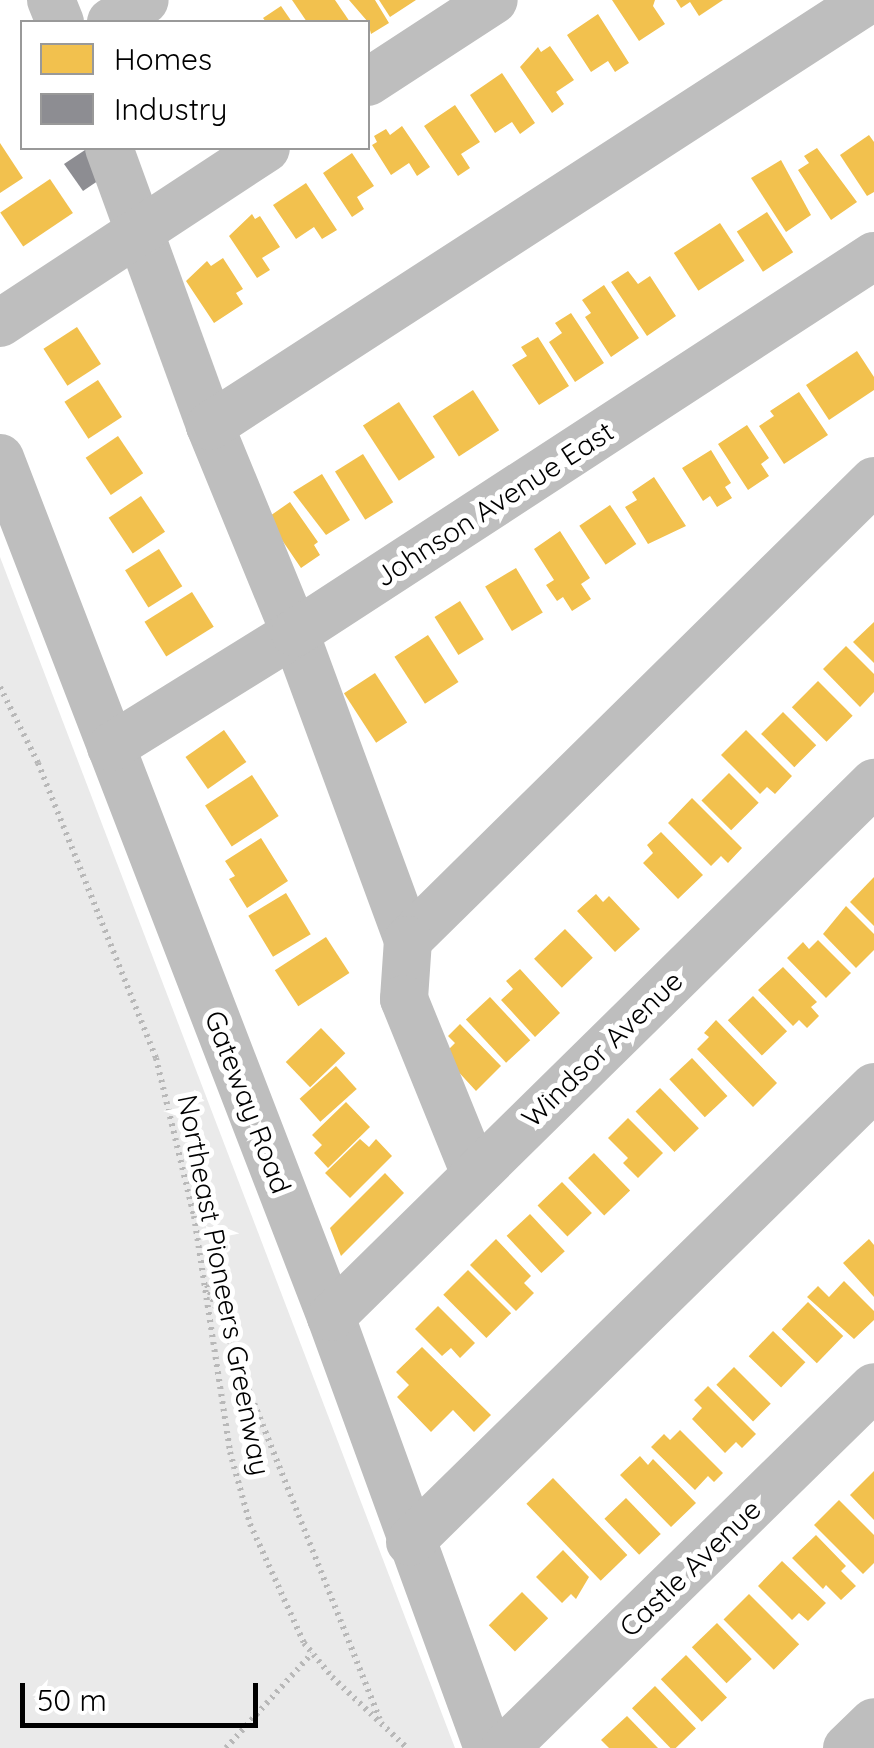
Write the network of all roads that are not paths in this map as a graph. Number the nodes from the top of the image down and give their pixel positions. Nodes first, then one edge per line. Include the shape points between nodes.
1 (145, 0) edge
2 (494, 0) edge
3 (868, 0) edge
4 (114, 20) edge
5 (370, 81) edge
6 (110, 150) edge
7 (263, 150) edge
8 (140, 230) junction
9 (874, 256) edge
10 (0, 323) edge
11 (210, 426) junction
12 (0, 458) edge
13 (874, 481) edge
14 (295, 634) junction
15 (111, 746) junction
16 (874, 782) edge
17 (408, 940) junction
18 (874, 1086) edge
19 (475, 1174) junction
20 (330, 1316) junction
21 (874, 1388) edge
22 (410, 1542) junction
23 (874, 1722) edge
24 (488, 1748) edge
25 (505, 1748) edge
26 (848, 1748) edge

1 - 4 street
2 - 5 street
3 - 11 street
6 - 8 street
7 - 8 street
8 - 10 street
8 - 11 street
9 - 14 street, Johnson Avenue East
11 - 14 street
12 - 15 street, Gateway Road
13 - 17 street
14 - 15 street, Johnson Avenue East
14 - 17 street
15 - 20 street, Gateway Road
16 - 19 street, Windsor Avenue
17 - 19 street via 404,999
18 - 22 street
19 - 20 street, Windsor Avenue
20 - 22 street, Gateway Road
21 - 25 street, Castle Avenue
22 - 24 street, Gateway Road
23 - 26 street

